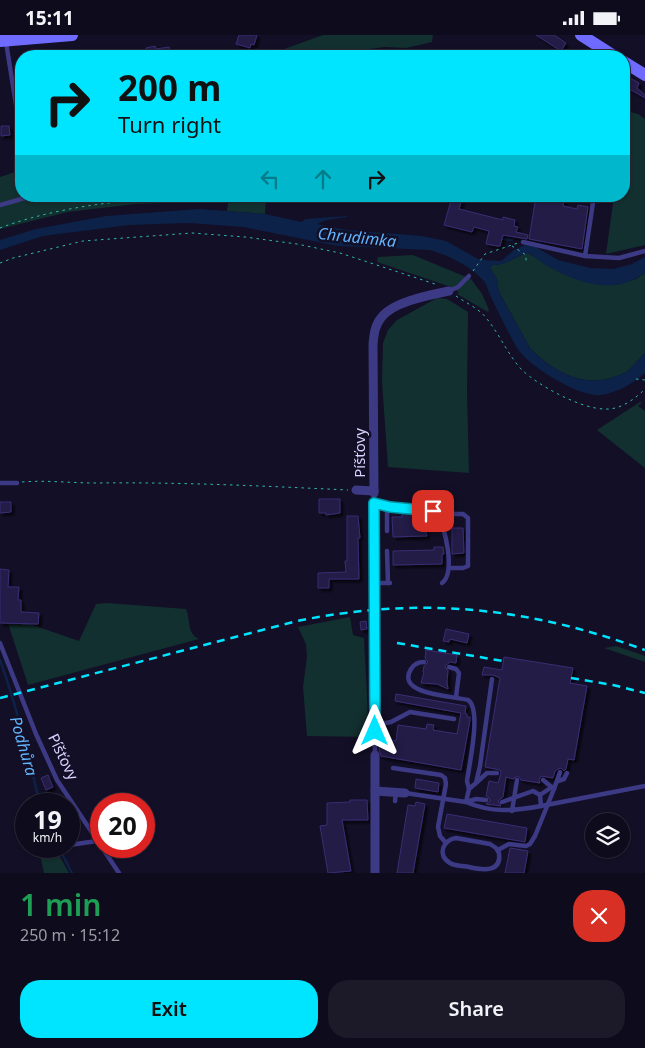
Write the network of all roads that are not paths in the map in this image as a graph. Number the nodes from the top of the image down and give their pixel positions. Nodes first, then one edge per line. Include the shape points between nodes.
1 (72, 35) edge
2 (581, 35) edge
3 (8, 39) edge
4 (605, 50) edge
5 (630, 66) edge
6 (645, 75) edge
7 (15, 92) edge
8 (15, 201) edge
9 (593, 202) edge
10 (0, 205) edge
11 (523, 242) road end
12 (645, 251) edge
13 (585, 255) junction
14 (469, 276) road end
15 (449, 291) joint
16 (0, 483) edge
17 (17, 483) road end
18 (356, 490) road end
19 (374, 492) junction
20 (374, 503) junction
21 (387, 506) junction
22 (437, 515) junction
23 (444, 527) junction
24 (429, 529) dead end
25 (387, 531) dead end
26 (388, 551) dead end
27 (449, 568) junction
28 (374, 583) junction
29 (442, 583) dead end
30 (0, 643) edge
31 (424, 662) dead end
32 (449, 667) dead end
33 (492, 679) dead end
34 (456, 697) junction
35 (454, 719) dead end
36 (375, 725) junction
37 (375, 755) joint
38 (393, 768) dead end
39 (560, 772) dead end
40 (497, 773) dead end
41 (566, 773) dead end
42 (517, 780) dead end
43 (543, 780) dead end
44 (558, 781) junction
45 (476, 783) junction
46 (645, 786) edge
47 (553, 788) junction
48 (469, 789) junction
49 (375, 791) junction
50 (399, 795) joint
51 (540, 795) junction
52 (514, 798) junction
53 (443, 800) junction
54 (486, 801) dead end
55 (466, 802) junction
56 (502, 802) dead end
57 (548, 805) junction
58 (541, 806) junction
59 (512, 811) junction
60 (90, 830) edge
61 (446, 843) junction
62 (498, 850) junction
63 (109, 858) edge
64 (119, 873) edge
65 (375, 873) edge

1 - 3 street
2 - 4 street
3 - 7 lane
5 - 6 street
8 - 10 lane
9 - 13 lane
11 - 13 lane
12 - 13 lane via 619,258
14 - 15 lane
15 - 19 street, Píšťovy via 389,310 377,323 373,344
16 - 17 lane
18 - 19 street
19 - 20 lane, Píšťovy
20 - 21 lane
20 - 28 lane, Píšťovy
21 - 22 lane
21 - 25 lane
22 - 23 lane
22 - 27 lane via 460,513 468,518 468,566
23 - 24 lane
23 - 27 lane
26 - 28 lane via 389,583
27 - 29 lane via 448,577
28 - 36 lane, Píšťovy
30 - 60 lane, Píšťovy via 50,764
31 - 34 lane via 416,664 410,671 408,677 412,686 420,691
32 - 34 lane via 460,673
33 - 45 lane
34 - 48 lane via 470,701 473,710
35 - 36 lane via 410,712 391,722
36 - 37 lane, Píšťovy
37 - 49 street, Píšťovy
38 - 53 lane via 443,776 446,782
39 - 44 lane
40 - 45 lane via 487,773
41 - 44 lane via 564,779
42 - 52 lane
43 - 47 lane
44 - 47 lane
45 - 48 lane
46 - 57 lane
47 - 51 lane
47 - 57 lane
48 - 55 lane
49 - 50 street
49 - 65 street, Píšťovy
50 - 53 lane
51 - 52 lane via 531,791
51 - 58 lane
52 - 56 lane
52 - 59 lane
53 - 55 lane
53 - 61 lane via 438,830
54 - 55 lane
55 - 59 lane via 477,807
57 - 58 lane
57 - 62 lane via 530,844 508,844
58 - 59 lane
61 - 62 lane via 456,838 490,844
61 - 62 lane via 443,851 448,862 484,870 499,863
63 - 64 lane, Píšťovy

